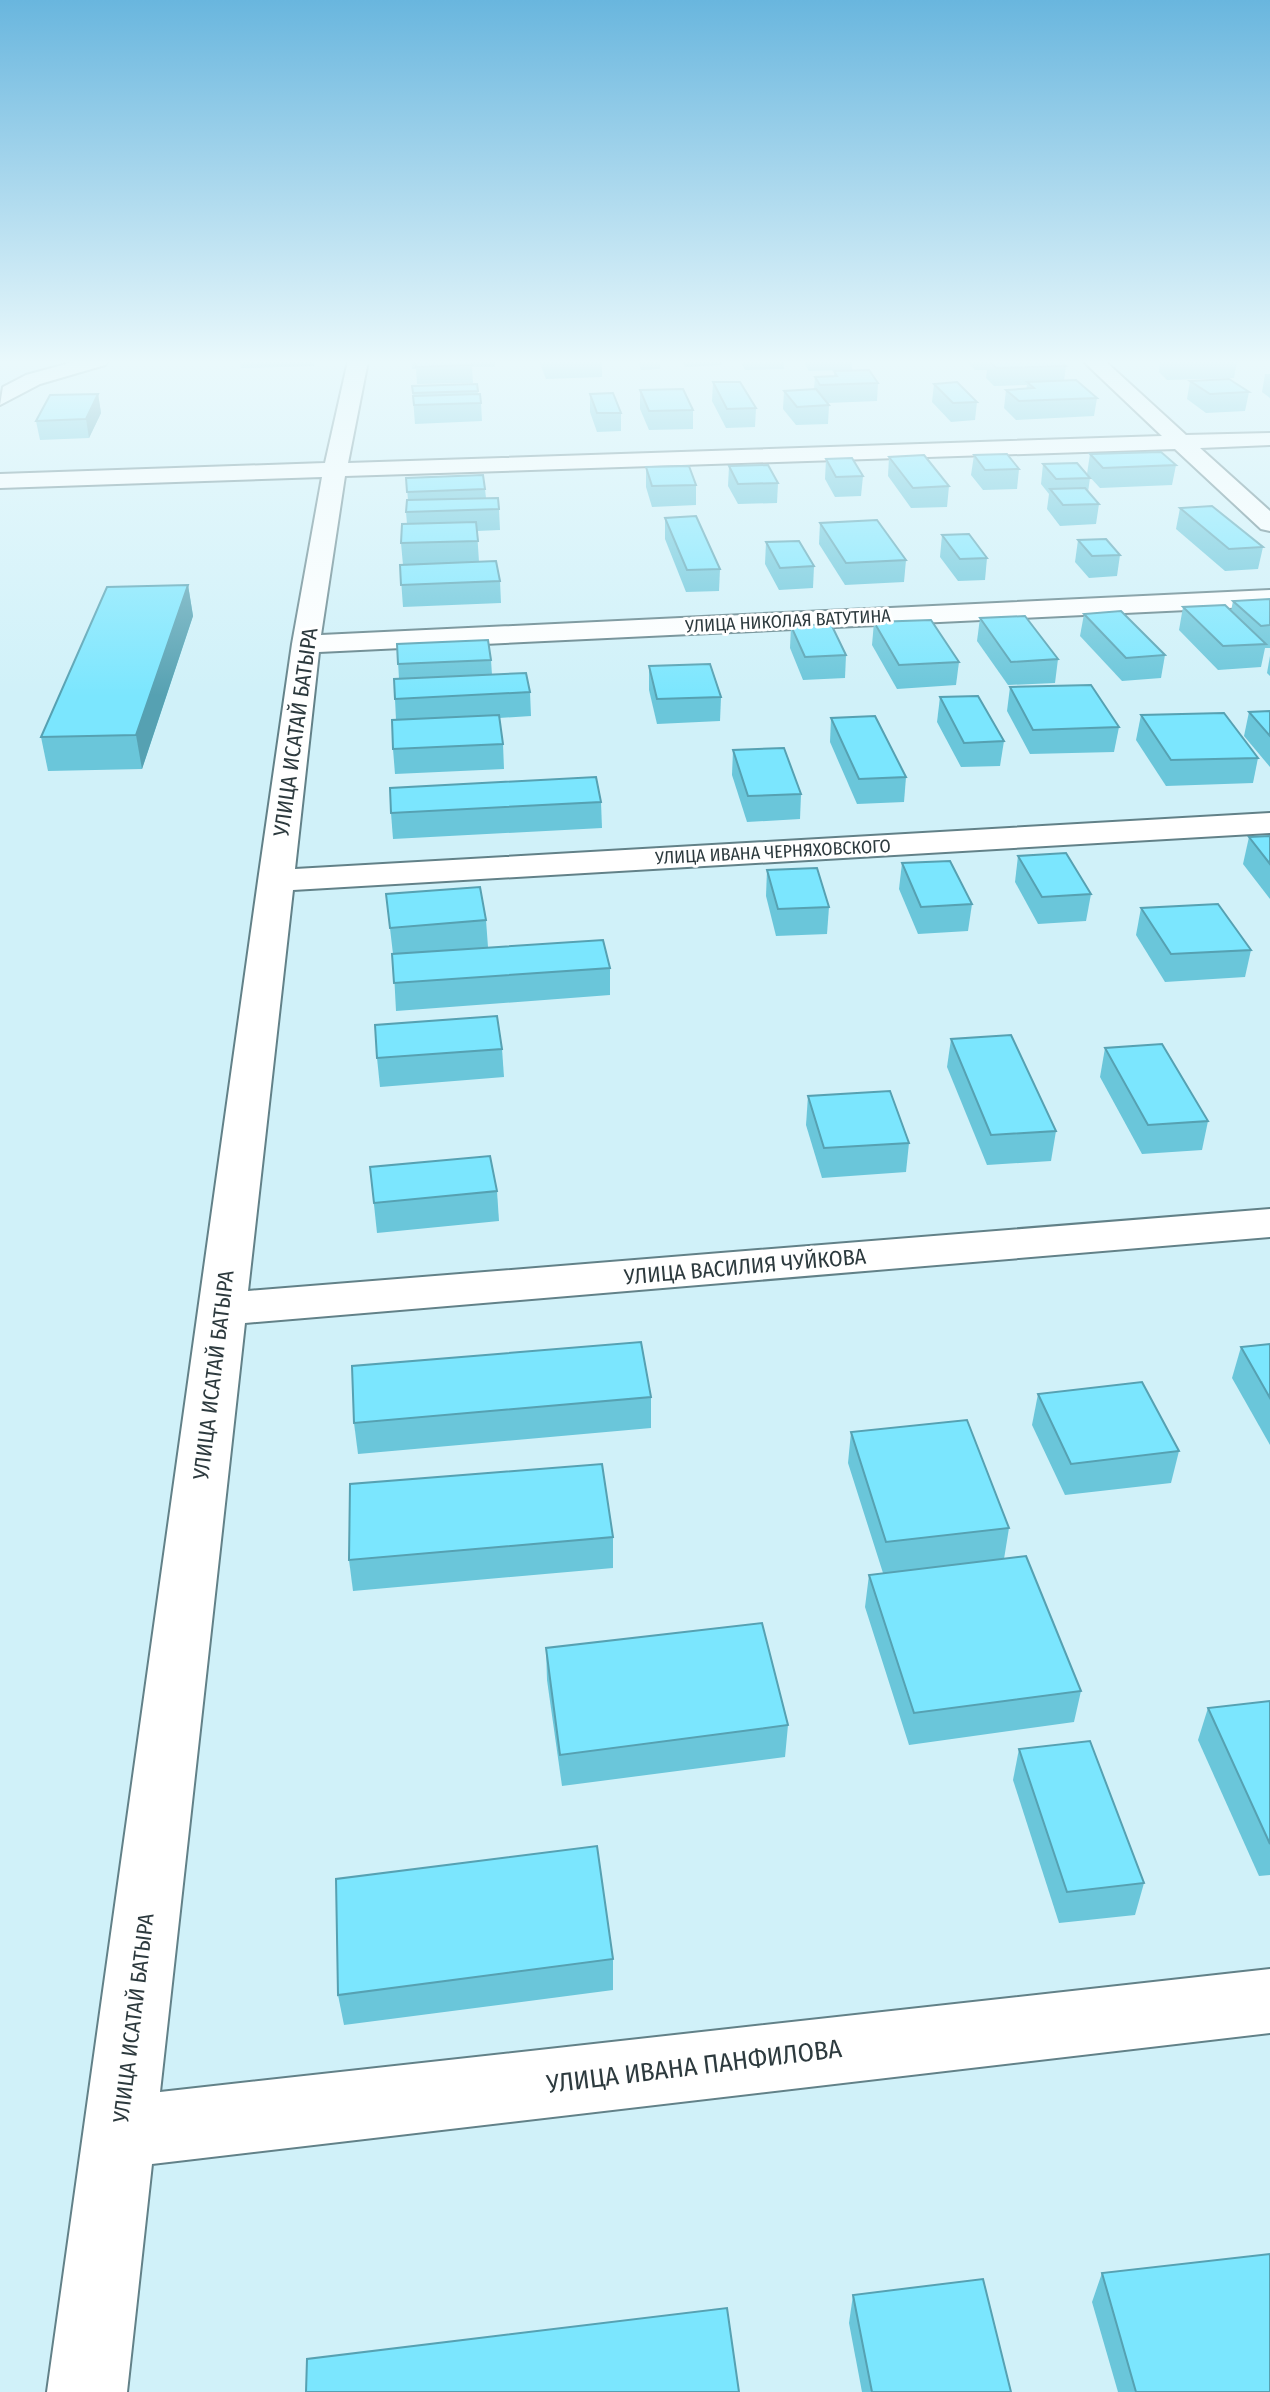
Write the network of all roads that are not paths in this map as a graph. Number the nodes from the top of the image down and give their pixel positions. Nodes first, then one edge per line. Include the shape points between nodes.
1 (234, 473) edge
2 (334, 473) edge
3 (1212, 473) edge
4 (0, 481) edge
5 (1270, 524) edge
6 (1270, 598) edge
7 (306, 644) junction
8 (1270, 823) edge
9 (275, 881) junction
10 (1270, 1223) edge
11 (221, 1309) junction
12 (1270, 2001) edge
13 (119, 2132) junction
14 (87, 2392) edge

1 - 4 street
2 - 7 street, УЛИЦА ИСАТАЙ БАТЫРА
3 - 5 street
6 - 7 street, УЛИЦА НИКОЛАЯ ВАТУТИНА
7 - 9 street, УЛИЦА ИСАТАЙ БАТЫРА
8 - 9 street, УЛИЦА ИВАНА ЧЕРНЯХОВСКОГО
9 - 11 street, УЛИЦА ИСАТАЙ БАТЫРА
10 - 11 street, УЛИЦА ВАСИЛИЯ ЧУЙКОВА
11 - 13 street, УЛИЦА ИСАТАЙ БАТЫРА
12 - 13 street, УЛИЦА ИВАНА ПАНФИЛОВА
13 - 14 street, УЛИЦА ИСАТАЙ БАТЫРА

